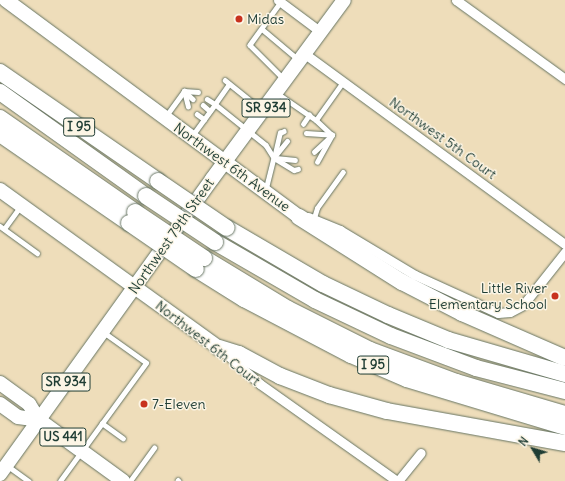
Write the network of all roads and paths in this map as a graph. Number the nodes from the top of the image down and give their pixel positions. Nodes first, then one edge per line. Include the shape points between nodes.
1 (6, 0) edge
2 (344, 0) edge
3 (456, 0) edge
4 (280, 1) edge
5 (262, 29) junction
6 (321, 32) junction
7 (303, 57) junction
8 (0, 72) edge
9 (565, 79) edge
10 (286, 80) junction
11 (343, 82) junction
12 (0, 92) edge
13 (184, 92) junction
14 (198, 92) dead end
15 (277, 93) junction
16 (193, 99) dead end
17 (208, 99) dead end
18 (214, 104) junction
19 (203, 105) dead end
20 (188, 107) dead end
21 (210, 111) junction
22 (264, 111) junction
23 (197, 114) dead end
24 (309, 115) junction
25 (0, 118) edge
26 (165, 118) junction
27 (204, 119) junction
28 (316, 120) junction
29 (303, 124) dead end
30 (284, 131) dead end
31 (248, 132) junction
32 (306, 133) dead end
33 (0, 134) edge
34 (332, 135) junction
35 (191, 137) junction
36 (288, 141) dead end
37 (314, 152) dead end
38 (274, 158) junction
39 (294, 160) dead end
40 (225, 161) junction
41 (317, 162) dead end
42 (298, 169) dead end
43 (343, 172) dead end
44 (0, 190) edge
45 (266, 191) junction
46 (21, 206) junction
47 (306, 217) junction
48 (132, 218) junction
49 (2, 228) edge
50 (565, 244) edge
51 (565, 252) edge
52 (37, 253) dead end
53 (200, 263) junction
54 (134, 287) junction
55 (103, 332) junction
56 (219, 348) junction
57 (565, 358) edge
58 (565, 374) edge
59 (0, 383) edge
60 (565, 391) edge
61 (0, 404) edge
62 (565, 414) edge
63 (39, 420) junction
64 (102, 423) junction
65 (565, 427) edge
66 (123, 438) dead end
67 (565, 443) edge
68 (154, 448) dead end
69 (82, 451) junction
70 (421, 453) dead end
71 (2, 469) edge
72 (29, 481) edge
73 (60, 481) edge
74 (123, 481) edge
75 (130, 481) edge
76 (398, 481) edge

1 - 26 main road, Northwest 6th Avenue
2 - 6 main road, Northwest 79th Street / SR 934
3 - 9 street
4 - 5 lane
4 - 6 street
5 - 7 lane
5 - 10 lane via 250,45
6 - 7 main road, Northwest 79th Street / SR 934
7 - 10 main road, Northwest 79th Street / SR 934
7 - 11 street, Northwest 5th Court
8 - 58 highway, I 95, bridge via 227,228 323,284 448,340
10 - 15 main road, Northwest 79th Street / SR 934
11 - 28 lane
11 - 50 street, Northwest 5th Court
12 - 60 highway, bridge via 146,196 216,242 315,300 391,336 476,368
13 - 14 lane
13 - 16 lane
13 - 20 lane
13 - 26 lane
15 - 22 main road, Northwest 79th Street / SR 934
15 - 24 lane
17 - 18 lane
18 - 21 lane
18 - 22 lane via 227,82
18 - 31 lane
19 - 21 lane
21 - 27 lane
22 - 31 main road, Northwest 79th Street / SR 934
23 - 27 lane
24 - 28 lane
24 - 29 lane
25 - 48 highway
26 - 35 main road, Northwest 6th Avenue
27 - 35 lane
28 - 34 lane
30 - 38 lane via 280,133
31 - 38 lane via 266,145
31 - 40 main road, Northwest 79th Street / SR 934
32 - 34 lane
33 - 48 highway, I 95
34 - 37 lane
34 - 41 lane
35 - 40 main road, Northwest 6th Avenue
36 - 38 lane
38 - 39 lane
38 - 42 lane via 294,170
38 - 45 lane
40 - 45 main road, Northwest 6th Avenue
40 - 54 main road, Northwest 79th Street / SR 934
43 - 47 lane via 317,208
44 - 46 main road, Northwest 6th Court
45 - 47 main road, Northwest 6th Avenue
46 - 49 lane
46 - 54 main road, Northwest 6th Court
47 - 51 street, Northwest 6th Avenue via 340,230 415,275 498,313 510,312 523,305
47 - 57 highway via 402,282 462,313
48 - 53 highway, I 95, bridge
49 - 52 lane
53 - 62 highway via 370,350 456,382
53 - 65 highway, I 95 via 244,299 351,355 407,379
54 - 55 main road, Northwest 79th Street / SR 934
54 - 56 main road, Northwest 6th Court
55 - 63 main road, Northwest 79th Street / SR 934
55 - 64 lane via 146,363
56 - 67 highway via 239,354 280,376 329,395 387,411
56 - 76 street, Northwest 6th Court via 260,384
59 - 63 main road, US 441 via 29,404
61 - 63 main road, US 441 via 18,417
63 - 69 main road, US 441
63 - 71 main road, Northwest 79th Street / SR 934
64 - 66 lane
64 - 69 lane
68 - 75 lane
69 - 73 lane
69 - 74 main road, US 441
70 - 76 street
71 - 72 lane

